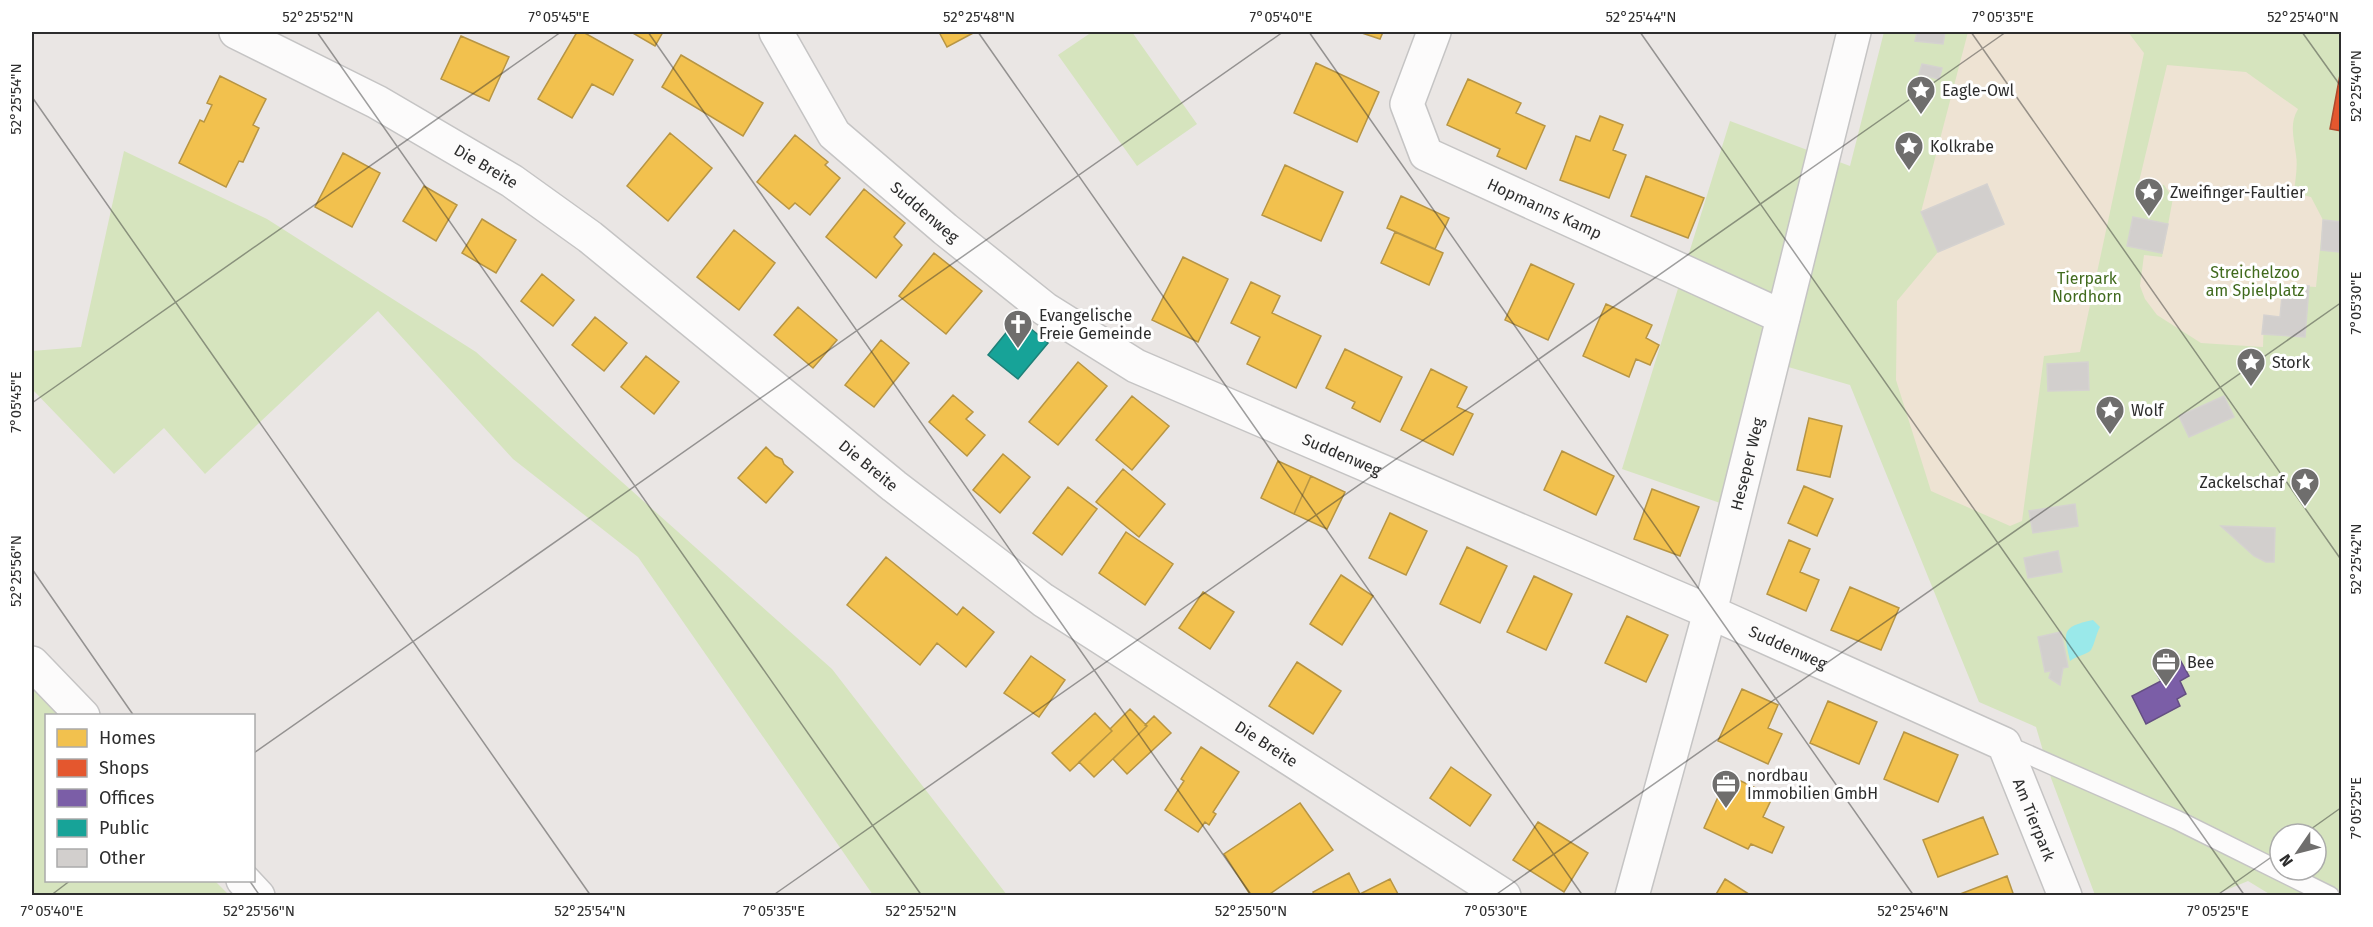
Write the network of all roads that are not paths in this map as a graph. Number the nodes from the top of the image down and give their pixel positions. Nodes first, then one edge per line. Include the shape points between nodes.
1 (236, 32) edge
2 (776, 32) edge
3 (1434, 32) edge
4 (1854, 32) edge
5 (1783, 317) junction
6 (1710, 612) junction
7 (32, 663) edge
8 (81, 714) edge
9 (2004, 744) junction
10 (245, 882) edge
11 (258, 896) edge
12 (1504, 896) edge
13 (1632, 896) edge
14 (2065, 896) edge
15 (2330, 896) edge

1 - 12 street, Die Breite via 376,102 512,181 590,237 876,471 1043,600
2 - 6 street, Suddenweg via 834,134 945,230 1046,309 1136,366
3 - 5 street, Hopmanns Kamp via 1407,104 1426,154
4 - 5 street, Heseper Weg
5 - 6 street, Heseper Weg
6 - 9 street, Suddenweg
6 - 13 street, Heseper Weg
7 - 8 street
9 - 14 street, Am Tierpark
9 - 15 lane via 2177,820
10 - 11 street

